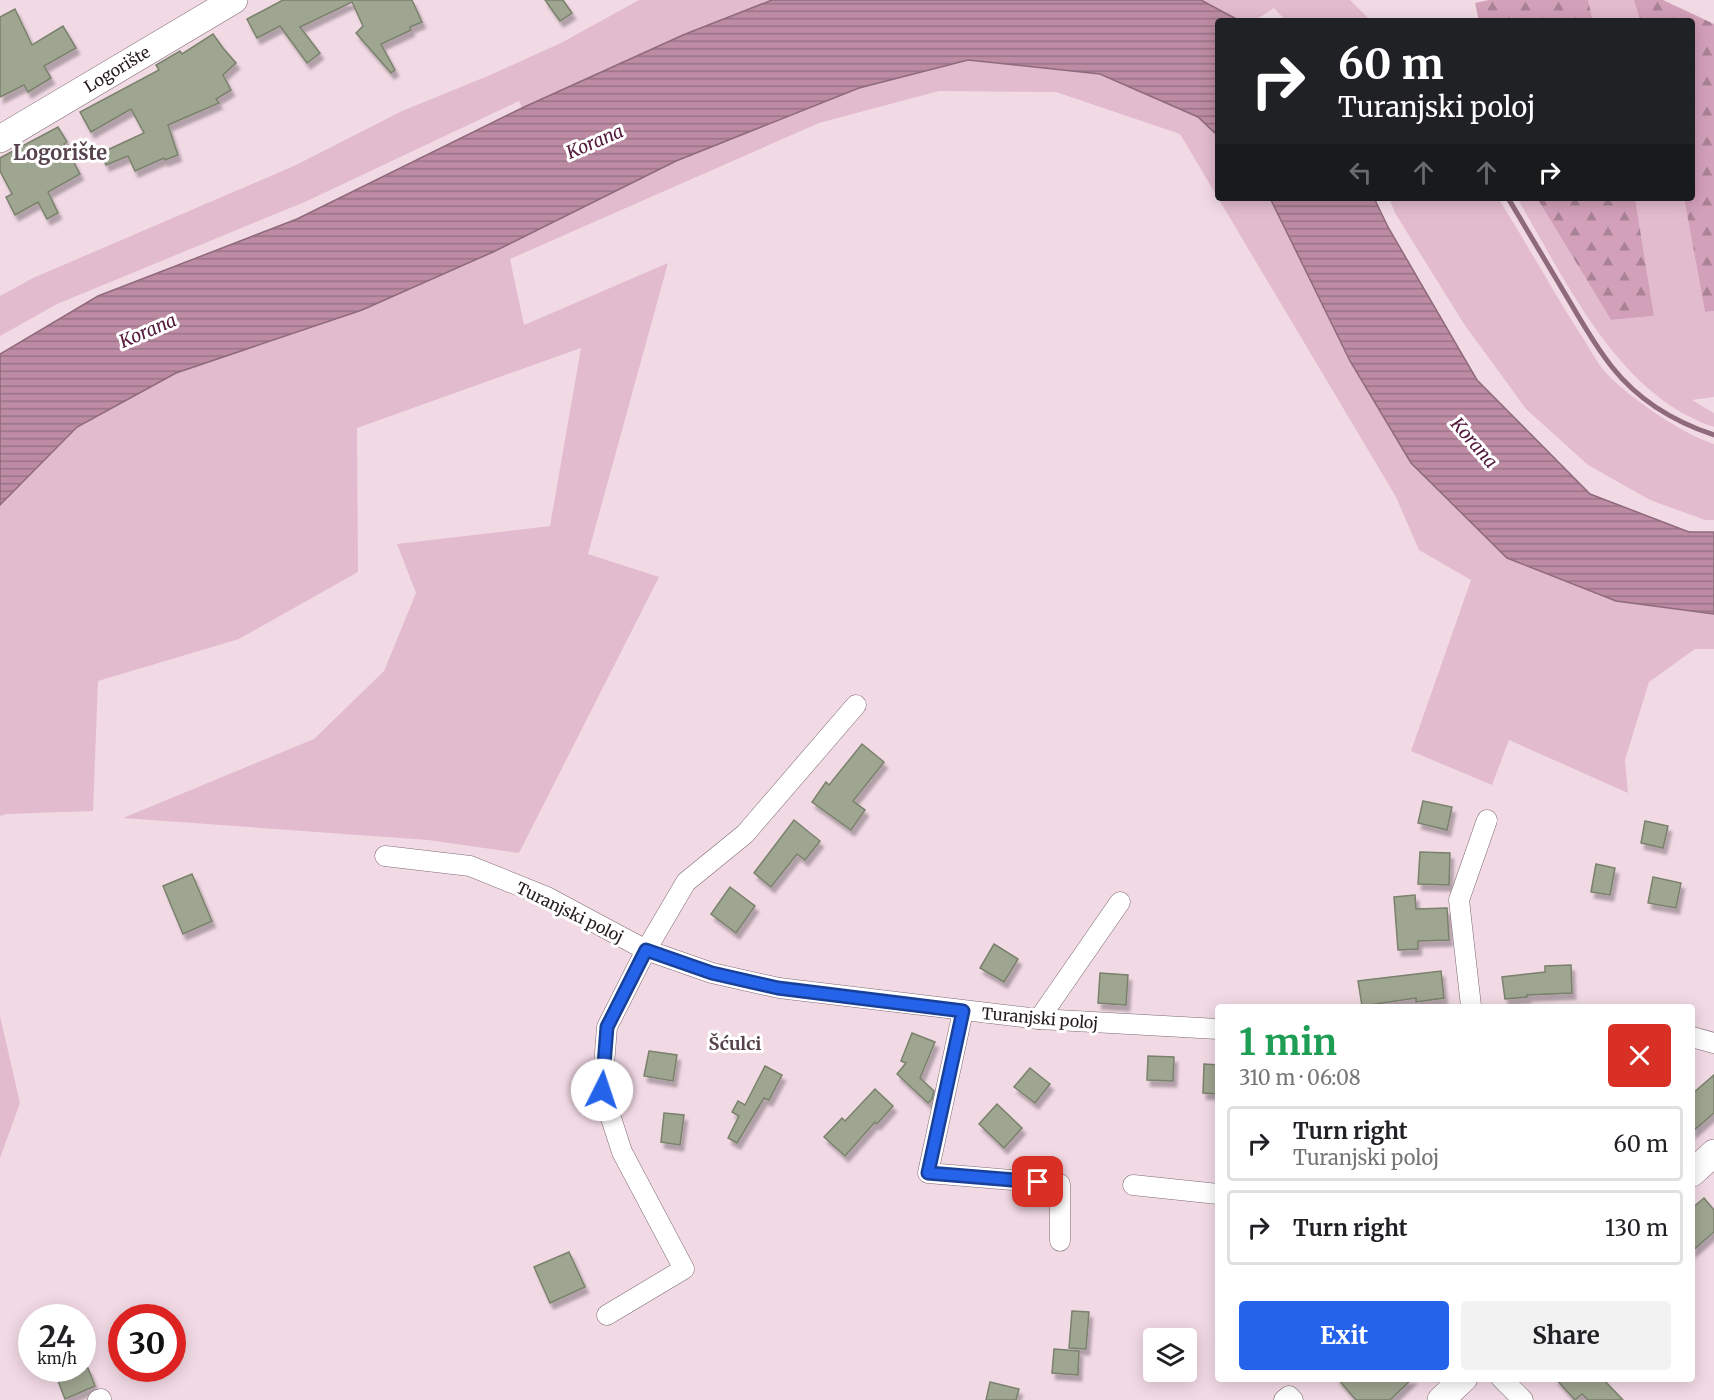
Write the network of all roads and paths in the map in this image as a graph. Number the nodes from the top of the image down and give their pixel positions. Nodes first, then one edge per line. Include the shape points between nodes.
1 (234, 0) edge
2 (0, 139) edge
3 (856, 705) dead end
4 (1487, 820) dead end
5 (385, 856) dead end
6 (1120, 902) dead end
7 (646, 950) junction
8 (1471, 1004) edge
9 (963, 1011) junction
10 (1039, 1019) junction
11 (1215, 1029) edge
12 (1695, 1038) edge
13 (1714, 1043) edge
14 (1714, 1153) edge
15 (1695, 1170) edge
16 (1133, 1185) dead end
17 (1215, 1194) edge
18 (1060, 1240) dead end
19 (607, 1315) dead end
20 (1460, 1382) edge
21 (1506, 1382) edge
22 (1284, 1400) edge
23 (1293, 1400) edge
24 (1441, 1400) edge
25 (1523, 1400) edge

1 - 2 main road, Logorište
3 - 7 street via 745,834 686,882
4 - 8 street via 1459,900
5 - 7 street, Turanjski poloj via 470,866 547,897
6 - 10 street
7 - 9 street, Turanjski poloj via 712,973 778,988
7 - 19 street via 607,1027 602,1090 622,1152 684,1269
9 - 10 street, Turanjski poloj
9 - 18 street via 928,1173 1060,1184
10 - 11 street, Turanjski poloj
12 - 13 street
14 - 15 main road
16 - 17 street
20 - 24 main road
21 - 25 street
22 - 23 street via 1289,1396

